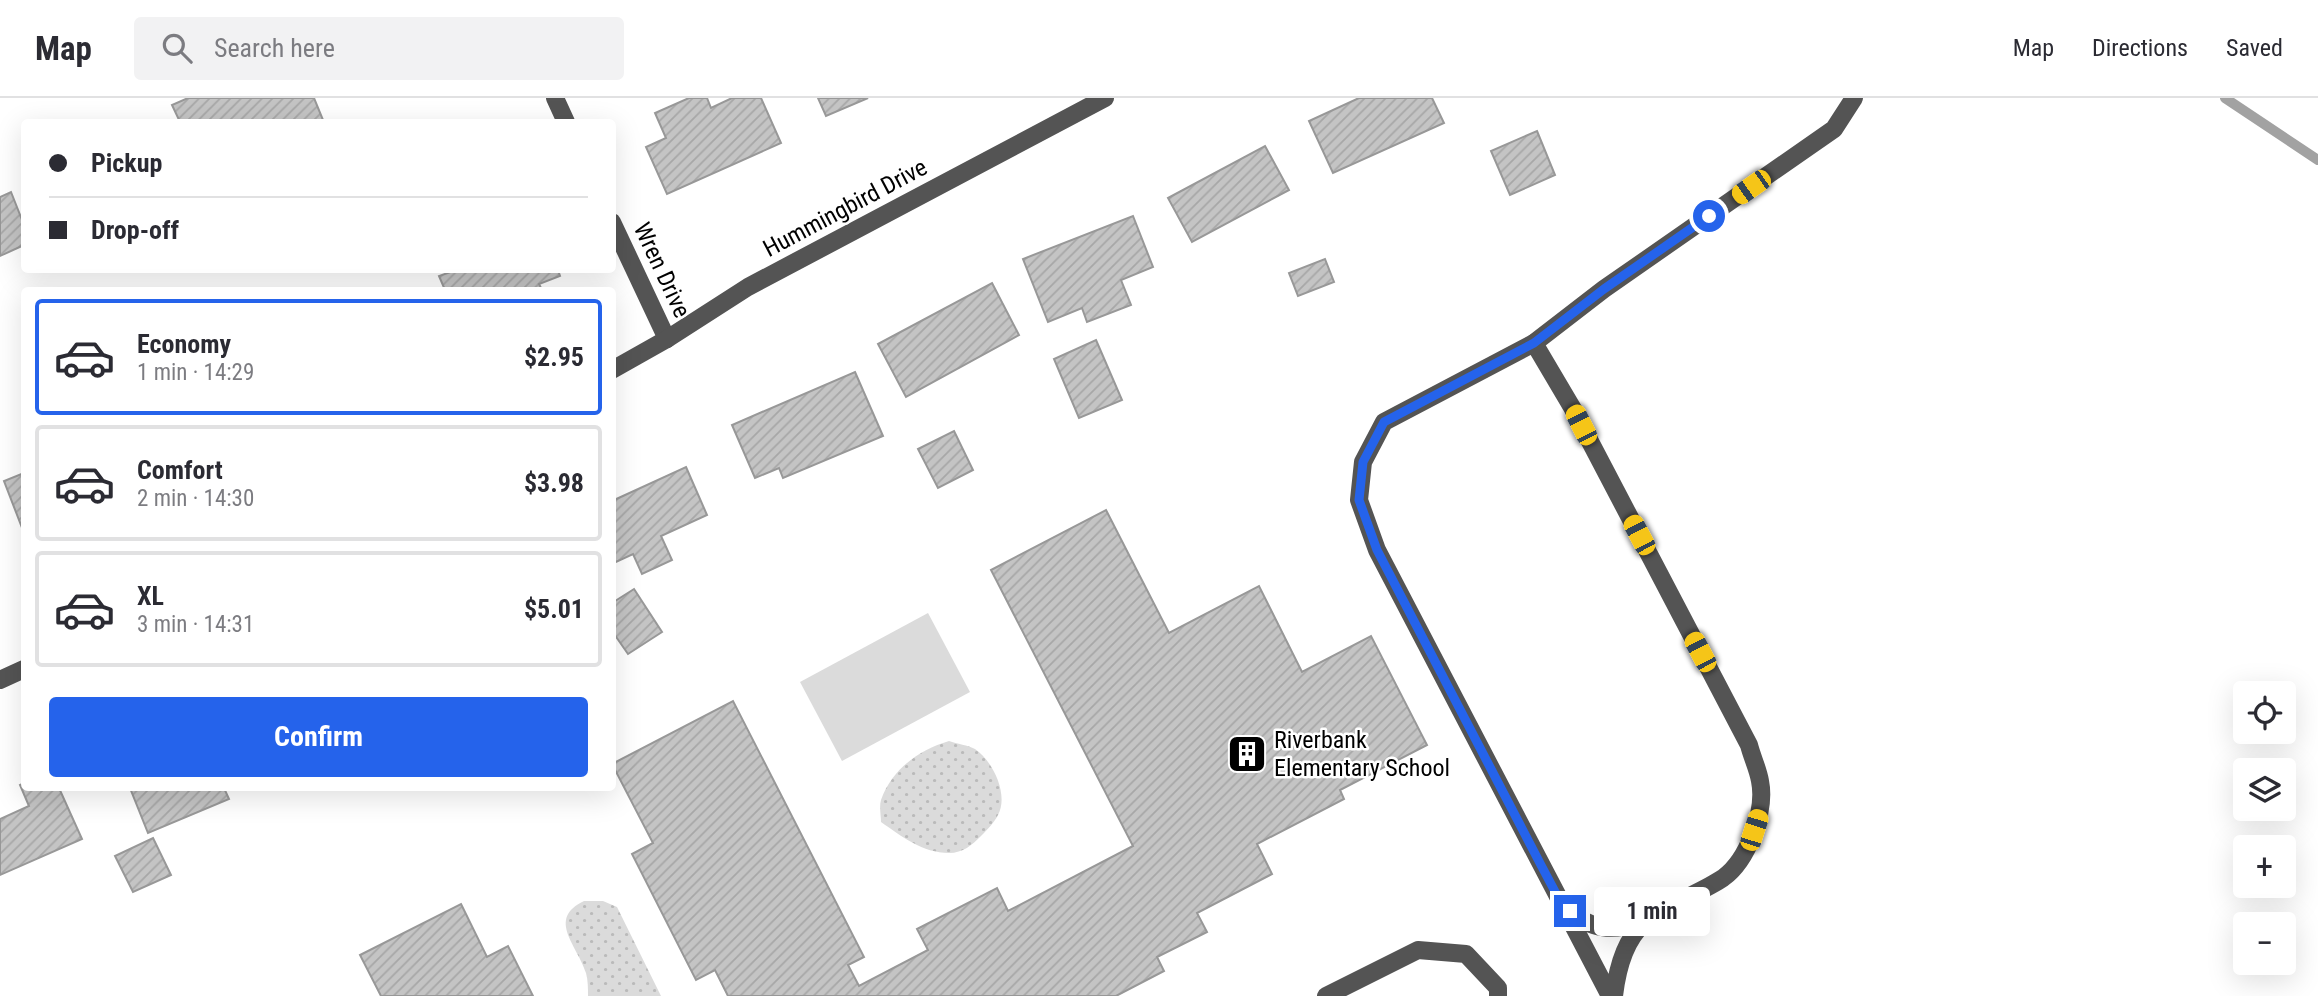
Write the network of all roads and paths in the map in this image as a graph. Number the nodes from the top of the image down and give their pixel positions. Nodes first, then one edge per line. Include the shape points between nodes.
1 (555, 98) edge
2 (1105, 98) edge
3 (1854, 98) edge
4 (565, 119) edge
5 (616, 231) edge
6 (667, 339) junction
7 (1534, 343) junction
8 (616, 368) edge
9 (21, 670) edge
10 (0, 680) edge
11 (1560, 901) junction
12 (1645, 922) junction
13 (1326, 996) edge
14 (1498, 996) edge
15 (1612, 996) edge

1 - 4 street
2 - 6 street, Hummingbird Drive via 748,287
3 - 7 street via 1834,129
5 - 6 street, Wren Drive
6 - 8 street, Hummingbird Drive
7 - 11 street via 1384,422 1363,462 1359,500 1377,550
7 - 12 street via 1742,733 1761,782 1759,814 1749,847 1726,877
9 - 10 street
11 - 12 street via 1580,921 1601,928
11 - 15 street
12 - 15 street via 1617,969
13 - 14 street via 1418,950 1465,954 1499,988

